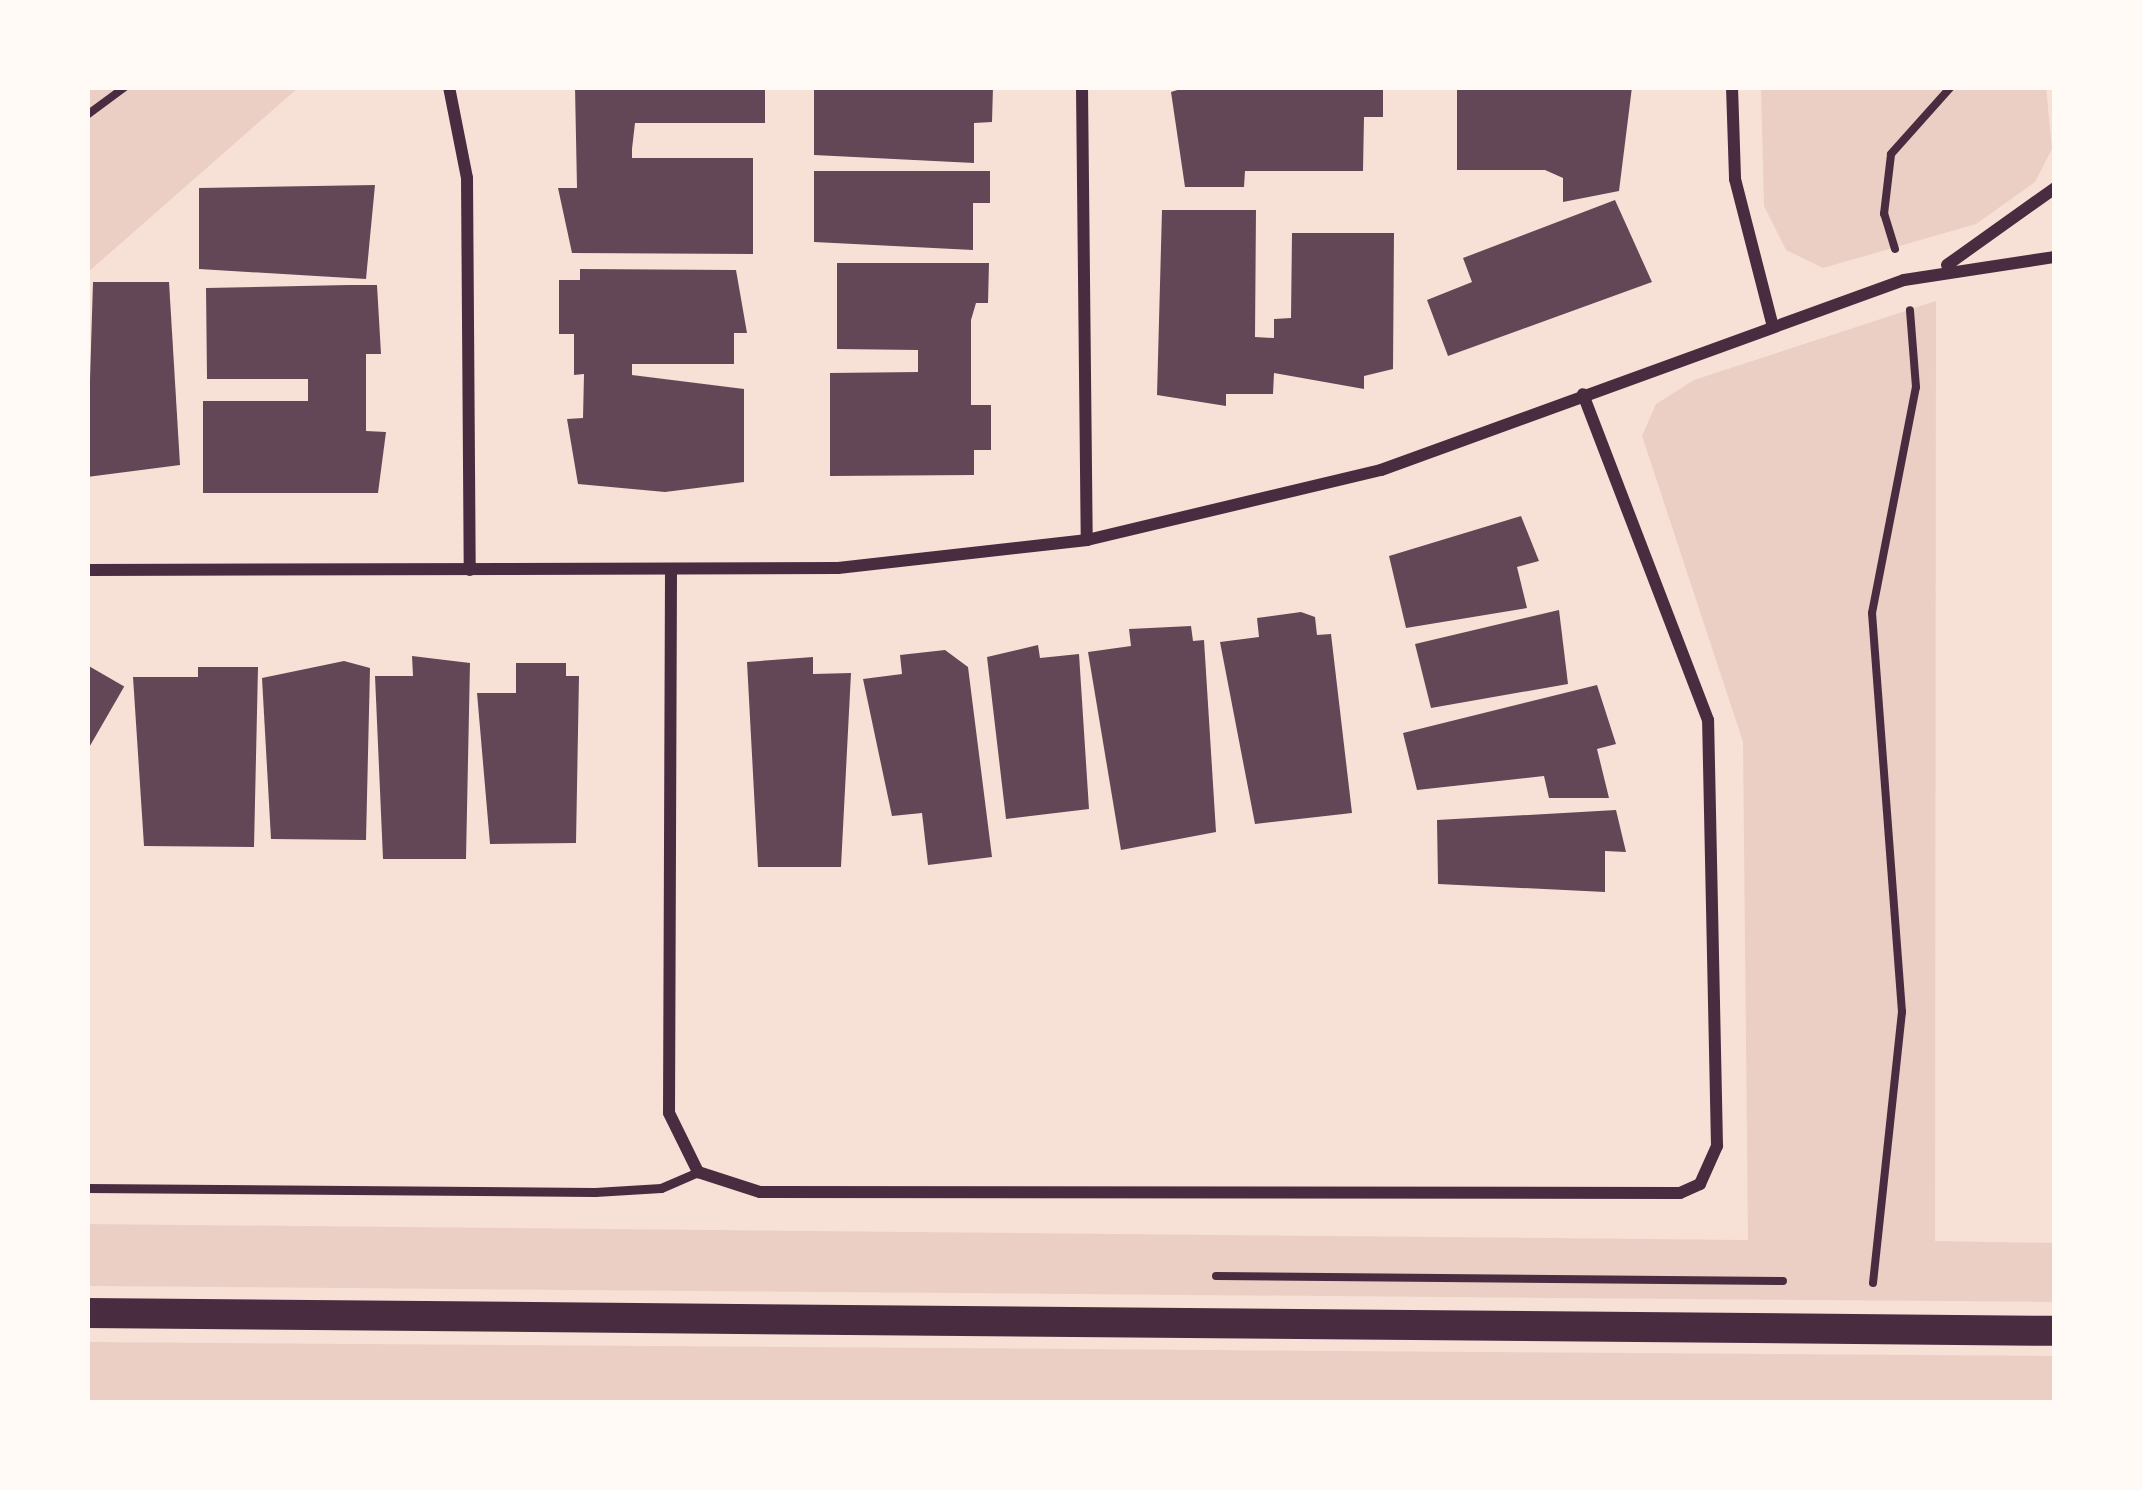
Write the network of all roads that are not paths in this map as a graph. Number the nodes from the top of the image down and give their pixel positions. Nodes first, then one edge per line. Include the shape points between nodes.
1 (449, 87) edge
2 (1082, 87) edge
3 (1732, 87) edge
4 (2055, 188) edge
5 (2055, 257) edge
6 (1941, 269) junction
7 (1772, 323) junction
8 (1583, 394) junction
9 (1087, 540) junction
10 (87, 570) edge
11 (470, 570) junction
12 (671, 571) junction
13 (698, 1172) junction
14 (87, 1188) edge
15 (87, 1313) edge
16 (2055, 1330) edge

1 - 11 street via 467,178
2 - 9 street
3 - 7 street via 1735,179
4 - 6 street
5 - 6 street
6 - 7 street
7 - 8 street
8 - 9 street via 1381,470
8 - 13 street via 1708,721 1717,1146 1700,1184 1653,1197 784,1192
9 - 12 street via 838,568
10 - 11 street
11 - 12 street
12 - 13 street via 670,1113
13 - 14 lane via 612,1191
15 - 16 main road

